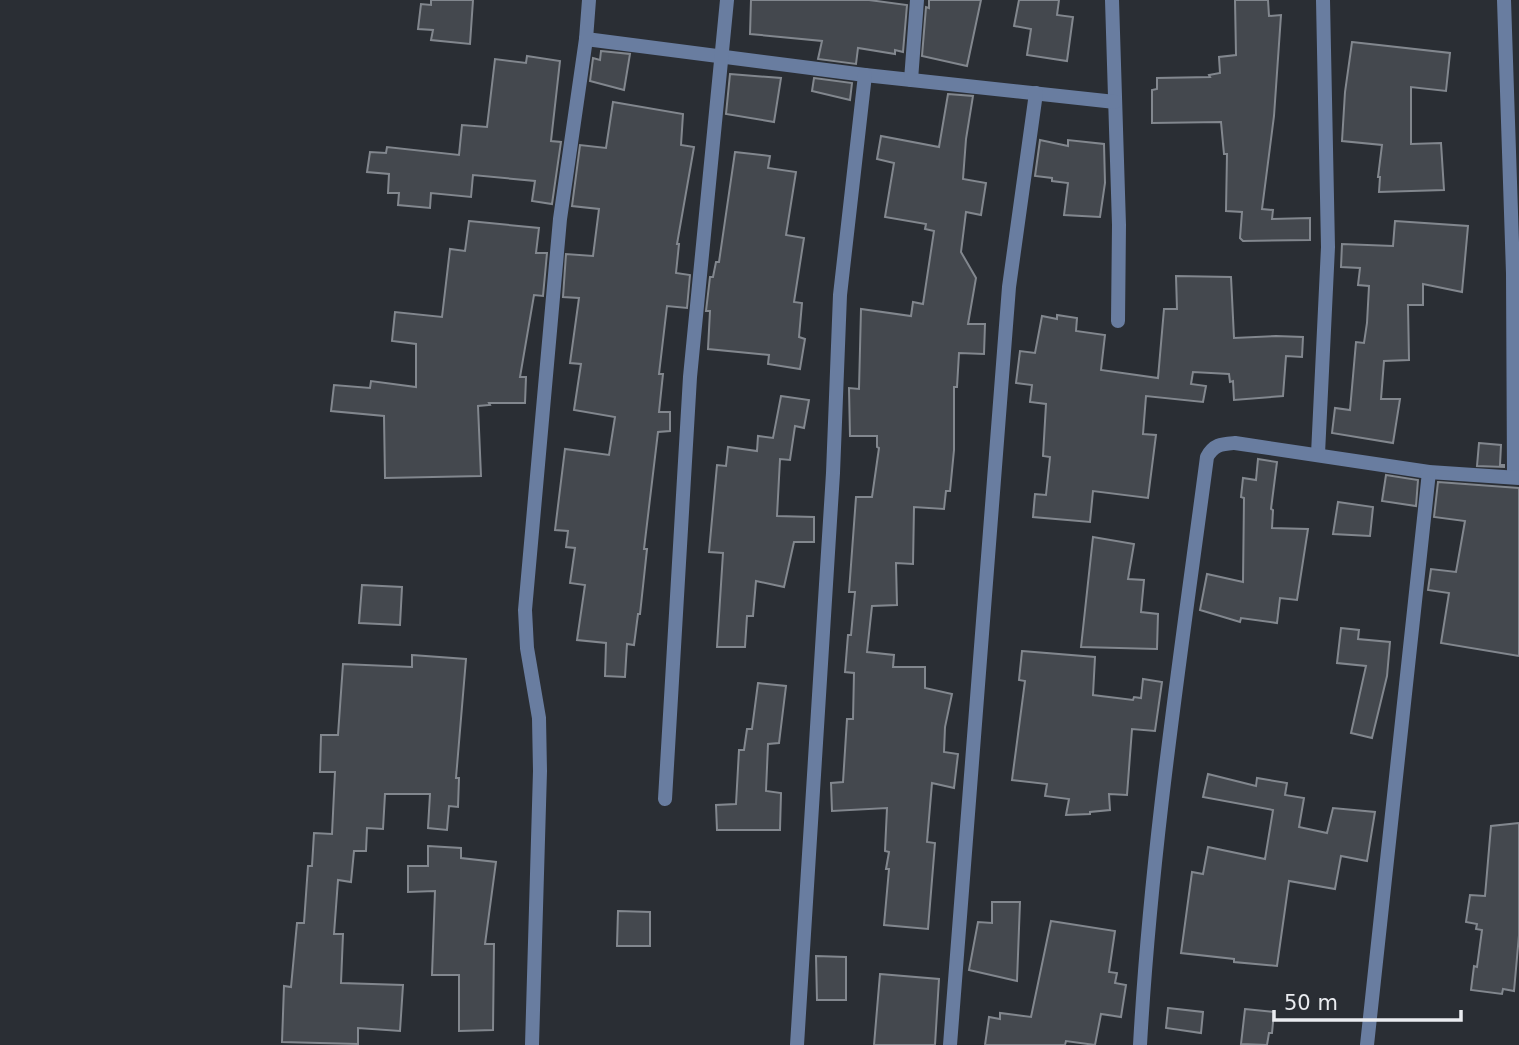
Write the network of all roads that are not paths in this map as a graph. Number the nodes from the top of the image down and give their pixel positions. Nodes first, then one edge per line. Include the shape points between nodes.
1 (589, 0) edge
2 (727, 0) edge
3 (917, 0) edge
4 (1112, 0) edge
5 (1323, 0) edge
6 (1504, 0) edge
7 (586, 39) junction
8 (723, 58) junction
9 (865, 75) junction
10 (911, 80) junction
11 (1036, 93) junction
12 (1115, 102) junction
13 (1118, 321) dead end
14 (1318, 454) junction
15 (1429, 472) junction
16 (1517, 478) edge
17 (665, 799) dead end
18 (532, 1045) edge
19 (797, 1045) edge
20 (950, 1045) edge
21 (1140, 1045) edge
22 (1367, 1045) edge

1 - 7 street
2 - 8 street
3 - 10 street
4 - 12 street
5 - 14 street via 1328,247
6 - 16 street
7 - 8 street
7 - 18 street via 560,219 525,610 540,758
8 - 9 street
8 - 17 street via 690,377
9 - 10 street
9 - 19 street via 840,295
10 - 11 street
11 - 12 street
11 - 20 street via 1009,287
12 - 13 street
14 - 15 street
14 - 21 street via 1236,443 1218,445 1207,457 1157,835
15 - 16 street
15 - 22 street

